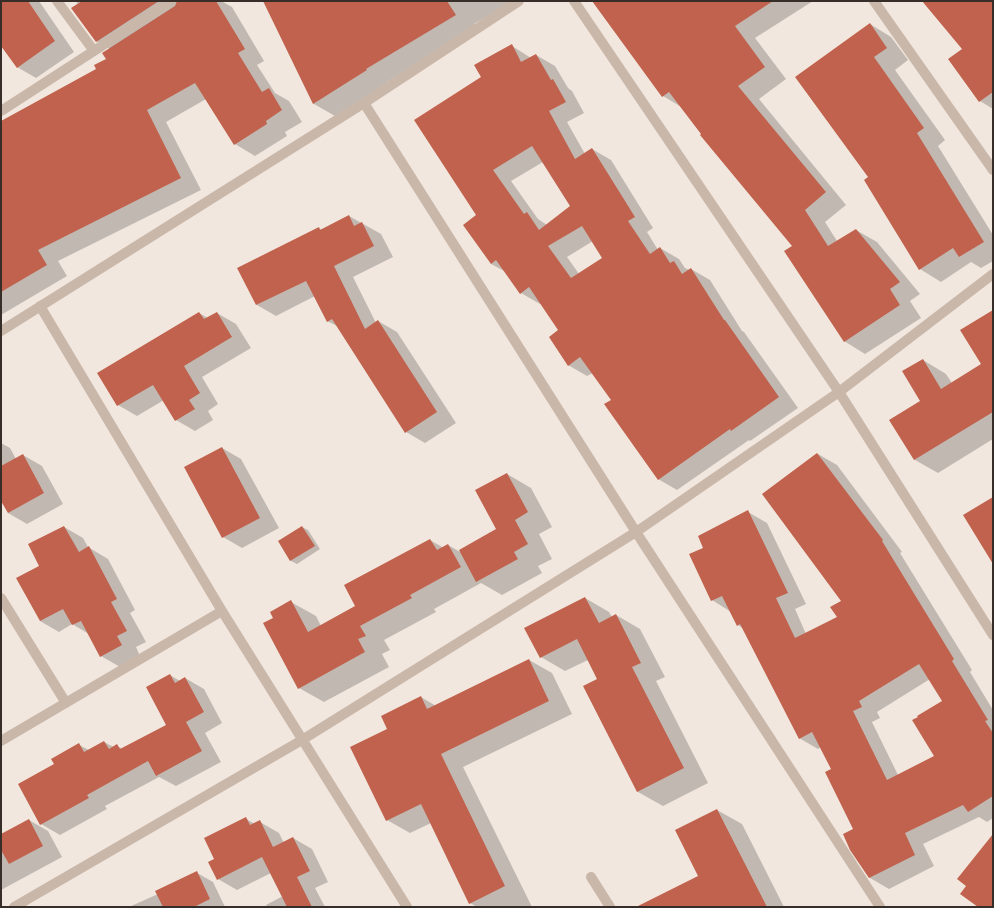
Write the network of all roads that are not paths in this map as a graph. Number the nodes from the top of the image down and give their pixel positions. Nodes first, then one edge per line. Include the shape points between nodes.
1 (57, 1) edge
2 (171, 1) edge
3 (519, 1) edge
4 (574, 1) edge
5 (874, 1) edge
6 (94, 51) junction
7 (364, 103) junction
8 (1, 111) edge
9 (993, 170) edge
10 (993, 274) edge
11 (40, 306) junction
12 (1, 331) edge
13 (839, 392) junction
14 (636, 532) junction
15 (1, 598) edge
16 (222, 611) junction
17 (993, 635) edge
18 (66, 703) junction
19 (302, 740) junction
20 (1, 741) edge
21 (591, 877) dead end
22 (14, 907) edge
23 (407, 907) edge
24 (610, 907) edge
25 (880, 907) edge

1 - 6 street
2 - 6 street
3 - 7 street
4 - 13 street
5 - 9 street
6 - 8 street
7 - 11 street
7 - 14 street
10 - 13 street
11 - 12 street
11 - 16 street
13 - 14 street
13 - 17 street
14 - 19 street
14 - 25 street
15 - 18 street
16 - 18 street
16 - 19 street
18 - 20 street
19 - 22 street
19 - 23 street
21 - 24 street

